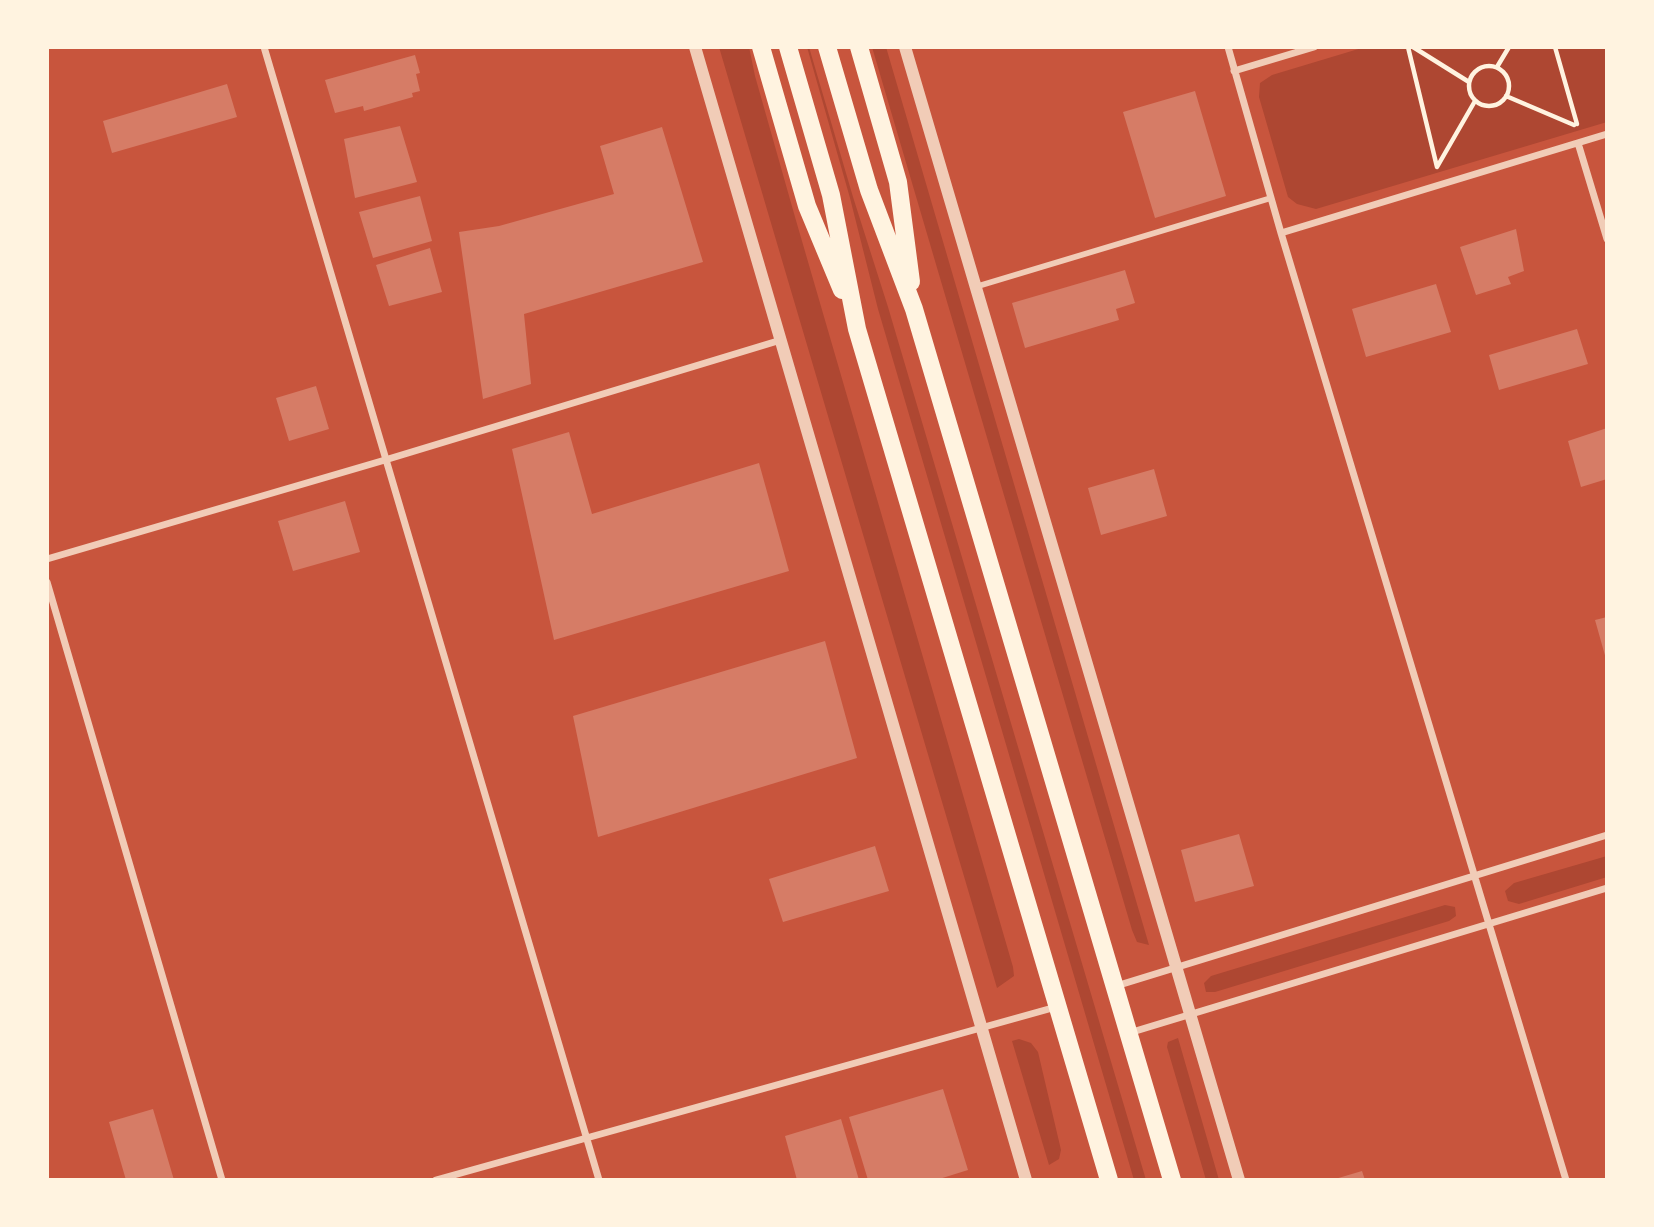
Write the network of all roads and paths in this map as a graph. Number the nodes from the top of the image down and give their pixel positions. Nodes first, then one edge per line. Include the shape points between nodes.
1 (264, 47) edge
2 (695, 47) edge
3 (761, 47) edge
4 (788, 47) edge
5 (827, 47) edge
6 (859, 47) edge
7 (905, 47) edge
8 (1228, 47) edge
9 (1314, 47) edge
10 (1411, 47) edge
11 (1509, 47) edge
12 (1555, 47) edge
13 (1497, 67) junction
14 (1234, 71) junction
15 (1469, 82) junction
16 (1506, 96) junction
17 (1475, 101) junction
18 (1607, 134) edge
19 (1578, 143) junction
20 (1270, 198) junction
21 (1281, 233) junction
22 (1607, 239) edge
23 (975, 287) junction
24 (914, 309) junction
25 (857, 329) junction
26 (782, 340) junction
27 (385, 460) junction
28 (47, 559) edge
29 (47, 582) edge
30 (1607, 835) edge
31 (1476, 875) junction
32 (1607, 888) edge
33 (1489, 922) junction
34 (1177, 967) junction
35 (1115, 986) junction
36 (1058, 1006) junction
37 (1190, 1016) junction
38 (981, 1028) junction
39 (1129, 1033) junction
40 (586, 1137) junction
41 (222, 1180) edge
42 (436, 1180) edge
43 (598, 1180) edge
44 (1026, 1180) edge
45 (1109, 1180) edge
46 (1172, 1180) edge
47 (1239, 1180) edge
48 (1566, 1180) edge

1 - 27 street
2 - 26 street
3 - 25 main road via 807,206
4 - 25 main road via 831,195
5 - 24 main road via 869,190
6 - 24 main road via 898,182
7 - 23 street
8 - 14 street
9 - 14 street
10 - 15 path
10 - 17 path via 1437,167
11 - 13 path
12 - 16 path via 1578,127
13 - 15 path via 1477,70
13 - 16 path via 1508,76
14 - 20 street
15 - 17 path
16 - 17 path via 1488,106
18 - 19 street
19 - 21 street
19 - 22 street
20 - 21 street
20 - 23 street
21 - 31 street
23 - 34 street
24 - 35 main road
25 - 36 main road
26 - 27 street
26 - 38 street
27 - 28 street
27 - 40 street
29 - 41 street
30 - 31 street
31 - 33 street
31 - 34 street
32 - 33 street
33 - 37 street
33 - 48 street
34 - 35 street
34 - 37 street
35 - 39 main road
36 - 38 street
36 - 45 main road
37 - 39 street
37 - 47 street
38 - 40 street
38 - 44 street
39 - 46 main road
40 - 42 street
40 - 43 street

